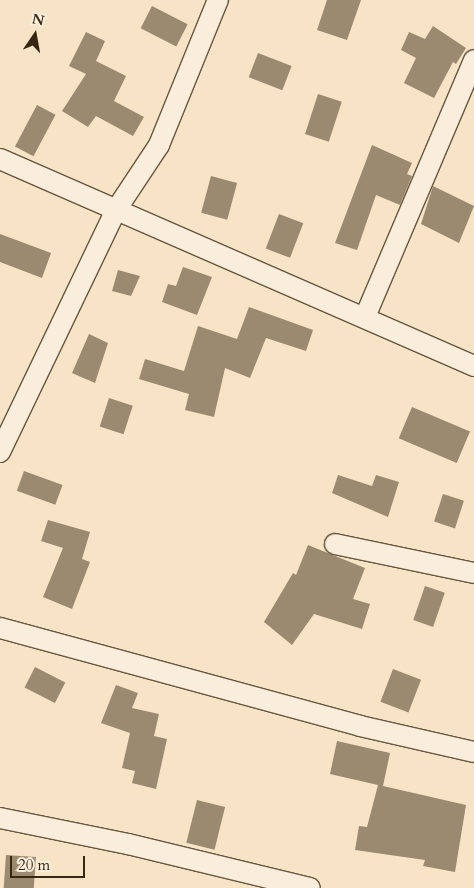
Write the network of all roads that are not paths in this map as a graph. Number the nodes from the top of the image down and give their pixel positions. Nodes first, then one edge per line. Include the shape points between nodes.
1 (218, 0) edge
2 (474, 60) edge
3 (0, 159) edge
4 (116, 210) junction
5 (365, 317) junction
6 (474, 366) edge
7 (0, 452) edge
8 (334, 544) dead end
9 (474, 573) edge
10 (0, 628) edge
11 (474, 752) edge
12 (0, 818) edge
13 (310, 888) edge

1 - 4 street via 159,145
2 - 5 street
3 - 4 street
4 - 5 street
4 - 7 street
5 - 6 street
8 - 9 street
10 - 11 street via 360,726
12 - 13 street via 128,844

